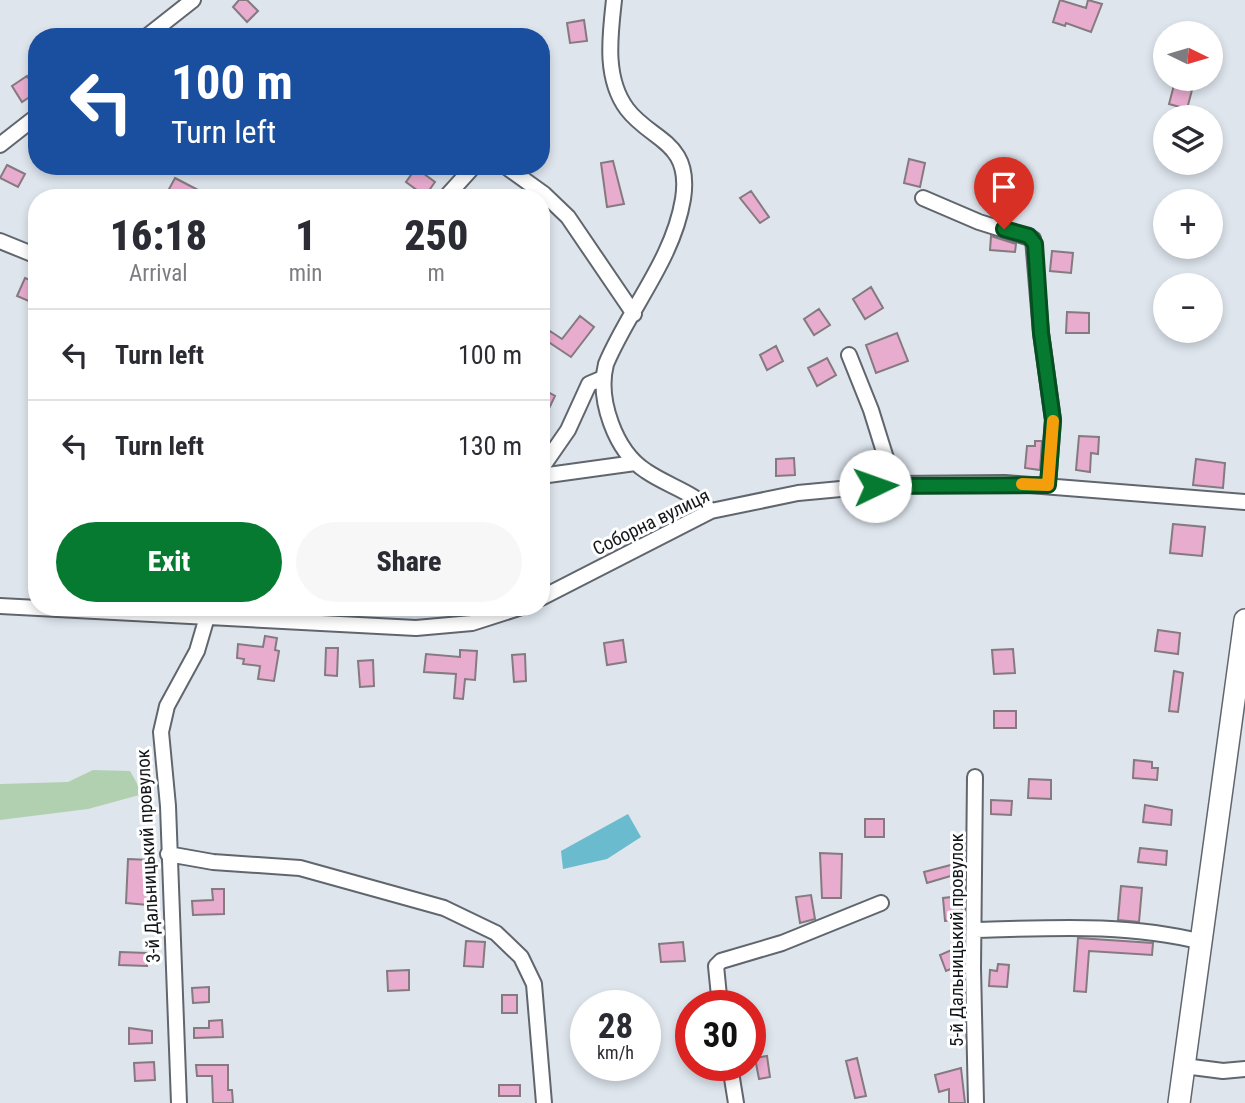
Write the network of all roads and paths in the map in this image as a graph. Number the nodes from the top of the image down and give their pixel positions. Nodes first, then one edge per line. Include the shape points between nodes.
1 (193, 0) edge
2 (614, 0) edge
3 (157, 28) edge
4 (28, 123) edge
5 (0, 145) edge
6 (466, 175) edge
7 (518, 175) edge
8 (453, 189) edge
9 (537, 189) edge
10 (923, 198) dead end
11 (550, 200) edge
12 (0, 241) edge
13 (28, 252) edge
14 (634, 314) junction
15 (849, 355) dead end
16 (603, 378) junction
17 (550, 456) edge
18 (635, 463) junction
19 (550, 474) edge
20 (894, 484) junction
21 (1048, 485) junction
22 (1245, 502) edge
23 (711, 511) junction
24 (550, 593) edge
25 (0, 606) edge
26 (28, 607) edge
27 (188, 616) edge
28 (494, 616) edge
29 (207, 617) junction
30 (1245, 620) edge
31 (975, 777) dead end
32 (168, 854) junction
33 (881, 903) dead end
34 (975, 930) junction
35 (1202, 942) junction
36 (718, 990) edge
37 (1184, 1066) junction
38 (1245, 1069) edge
39 (732, 1081) edge
40 (179, 1103) edge
41 (544, 1103) edge
42 (736, 1103) edge
43 (976, 1103) edge
44 (1179, 1103) edge

1 - 3 street
2 - 14 street via 612,75 627,110 670,146 683,184 680,209
4 - 5 street
6 - 8 street
7 - 9 street
10 - 21 street via 1033,239 1053,420
11 - 14 street via 568,217
12 - 13 street
14 - 16 street via 608,358
15 - 20 street via 872,410
16 - 17 street via 589,384
16 - 18 street via 614,429
18 - 19 street
18 - 23 street via 694,496
20 - 21 street, Соборна вулиця
20 - 23 street, Соборна вулиця via 798,493
21 - 22 street, Соборна вулиця
23 - 24 street, Соборна вулиця
25 - 26 street
27 - 29 street
28 - 29 street via 472,623 416,628
29 - 32 street, 3-й Дальницький провулок via 197,651 163,720
30 - 35 highway
31 - 34 street, 5-й Дальницький провулок
32 - 40 street, 3-й Дальницький провулок
32 - 41 street via 300,868 444,908 496,933 521,957 534,984
33 - 36 street via 782,943 721,961 715,973
34 - 35 street via 1084,927 1158,932
34 - 43 street, 5-й Дальницький провулок
35 - 37 highway
37 - 38 street
37 - 44 highway
39 - 42 street

